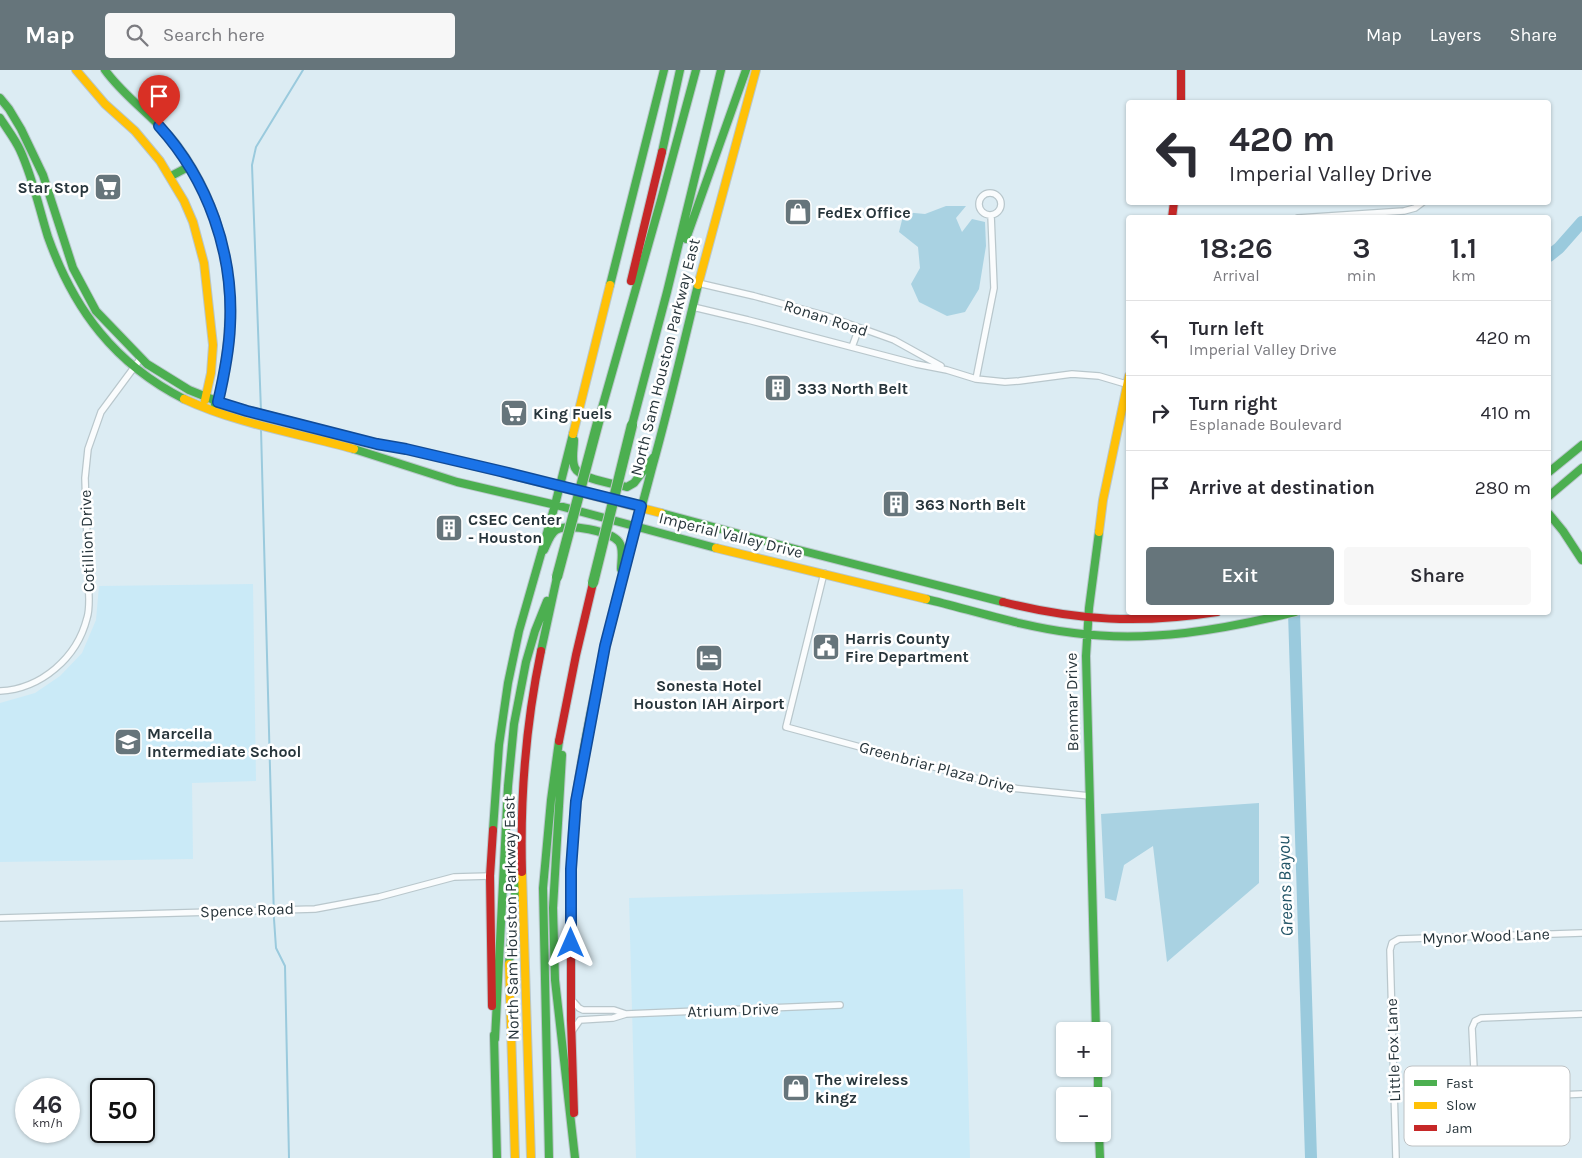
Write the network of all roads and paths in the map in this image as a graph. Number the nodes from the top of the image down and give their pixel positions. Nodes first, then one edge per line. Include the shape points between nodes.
1 (76, 70) edge
2 (105, 70) edge
3 (664, 70) edge
4 (680, 70) edge
5 (696, 70) edge
6 (721, 70) edge
7 (746, 70) edge
8 (756, 70) edge
9 (1181, 70) edge
10 (0, 98) edge
11 (1181, 100) edge
12 (9, 108) junction
13 (0, 114) edge
14 (0, 118) edge
15 (190, 166) junction
16 (170, 176) junction
17 (52, 204) junction
18 (1419, 205) edge
19 (39, 207) junction
20 (991, 215) dead end
21 (1351, 215) edge
22 (698, 283) junction
23 (667, 292) junction
24 (693, 307) junction
25 (99, 314) junction
26 (91, 322) junction
27 (859, 328) junction
28 (852, 347) junction
29 (618, 350) junction
30 (141, 358) junction
31 (134, 367) junction
32 (947, 370) junction
33 (976, 379) junction
34 (1126, 380) edge
35 (1126, 390) edge
36 (205, 397) junction
37 (218, 402) junction
38 (207, 410) junction
39 (576, 418) junction
40 (1582, 445) edge
41 (419, 452) junction
42 (656, 454) junction
43 (414, 468) junction
44 (1582, 468) edge
45 (1551, 470) edge
46 (560, 486) junction
47 (1551, 494) edge
48 (555, 505) junction
49 (641, 506) junction
50 (1551, 516) edge
51 (636, 527) junction
52 (794, 549) junction
53 (540, 556) junction
54 (1582, 560) edge
55 (790, 566) junction
56 (824, 573) junction
57 (557, 577) junction
58 (619, 591) junction
59 (1204, 615) joint
60 (1284, 615) edge
61 (1088, 618) junction
62 (1206, 631) junction
63 (1087, 635) junction
64 (0, 691) edge
65 (566, 700) junction
66 (1090, 796) junction
67 (521, 829) junction
68 (490, 876) junction
69 (0, 918) edge
70 (1582, 933) edge
71 (1392, 943) joint
72 (571, 999) junction
73 (840, 1005) dead end
74 (626, 1014) junction
75 (1582, 1014) edge
76 (1096, 1022) edge
77 (572, 1033) junction
78 (495, 1039) junction
79 (1474, 1066) edge
80 (1099, 1142) edge
81 (497, 1158) edge
82 (515, 1158) edge
83 (531, 1158) edge
84 (549, 1158) edge
85 (575, 1158) edge
86 (1100, 1158) edge
87 (1396, 1158) edge

1 - 16 main road via 105,104 135,131
2 - 15 main road via 175,144
3 - 39 main road, North Sam Houston Parkway East
4 - 29 main road via 621,322
5 - 29 main road, North Sam Houston Parkway East
6 - 23 main road, North Sam Houston Parkway East
7 - 23 main road
8 - 22 main road, North Sam Houston Parkway East
9 - 11 main road
10 - 12 main road, Imperial Valley Drive
12 - 13 main road
12 - 17 main road, Imperial Valley Drive via 43,175
14 - 19 main road, Imperial Valley Drive via 19,148
15 - 16 main road
15 - 37 main road via 212,211 223,245 228,276 230,325
16 - 36 main road via 193,222 204,263 213,344
17 - 19 main road
17 - 25 main road, Imperial Valley Drive via 73,268
18 - 21 street via 1404,212
19 - 26 main road, Imperial Valley Drive via 60,268 72,294
20 - 33 street via 994,288
22 - 24 main road, North Sam Houston Parkway East
22 - 27 street, Ronan Road via 827,316
23 - 65 main road, North Sam Houston Parkway East, bridge
24 - 28 street, Ronan Road
24 - 42 main road, North Sam Houston Parkway East
25 - 26 main road
25 - 30 main road, Imperial Valley Drive
26 - 31 main road, Imperial Valley Drive
27 - 28 street
27 - 32 street, Ronan Road via 894,340
28 - 32 street, Ronan Road
29 - 57 main road, North Sam Houston Parkway East, bridge
30 - 31 street, Cotillion Drive
30 - 36 main road, Imperial Valley Drive via 175,382
31 - 38 main road, Imperial Valley Drive via 162,387
31 - 64 street, Cotillion Drive via 101,412 88,449 85,478 89,599 88,617 82,634 50,674 20,689
32 - 33 street, Ronan Road
33 - 34 street, Ronan Road via 1005,382 1072,374
35 - 61 main road, Benmar Drive via 1103,500
36 - 37 main road, Imperial Valley Drive
36 - 38 main road
37 - 38 main road
37 - 41 main road, Imperial Valley Drive
38 - 43 main road, Imperial Valley Drive
39 - 42 main road via 573,460 581,475 626,487 634,484
39 - 46 main road, North Sam Houston Parkway East
40 - 45 main road
41 - 43 main road
41 - 46 main road, Imperial Valley Drive
42 - 49 main road, North Sam Houston Parkway East
43 - 48 main road, Imperial Valley Drive via 466,485
44 - 47 main road
46 - 48 main road, North Sam Houston Parkway East
46 - 49 main road, Imperial Valley Drive
48 - 51 main road, Imperial Valley Drive
48 - 53 main road, North Sam Houston Parkway East
49 - 51 main road, North Sam Houston Parkway East
49 - 52 main road, Imperial Valley Drive
50 - 54 main road
51 - 55 main road, Imperial Valley Drive
51 - 58 main road, North Sam Houston Parkway East
52 - 55 main road
52 - 61 main road, Imperial Valley Drive via 1037,611
53 - 58 main road via 553,532 561,528 581,528 615,538 622,553
53 - 68 main road, North Sam Houston Parkway East via 508,684 499,744
55 - 56 main road, Imperial Valley Drive
56 - 63 main road, Imperial Valley Drive via 1006,620
56 - 66 street, Greenbriar Plaza Drive via 786,727 1012,788
57 - 67 main road, North Sam Houston Parkway East via 531,714
57 - 78 main road via 536,625 518,695 509,764
58 - 72 main road, North Sam Houston Parkway East via 605,646 576,801 571,869
59 - 61 main road, Imperial Valley Drive via 1153,620
59 - 62 main road
60 - 62 main road, Imperial Valley Drive
61 - 63 main road, Benmar Drive
62 - 63 main road, Imperial Valley Drive via 1145,638
63 - 66 main road, Benmar Drive
65 - 84 main road, North Sam Houston Parkway East via 549,812 544,876
65 - 85 main road via 553,908 555,980
66 - 76 main road, Benmar Drive
67 - 82 main road via 509,966
67 - 83 main road, North Sam Houston Parkway East
68 - 69 street, Spence Road via 454,877 315,909
68 - 78 main road, North Sam Houston Parkway East
70 - 71 street, Mynor Wood Lane via 1399,939
71 - 87 street, Little Fox Lane
72 - 74 street, Atrium Drive via 584,1010 614,1010
72 - 77 main road, North Sam Houston Parkway East
73 - 74 street, Atrium Drive
74 - 77 street, Atrium Drive via 580,1020
75 - 79 street via 1481,1018 1472,1028
77 - 85 main road, North Sam Houston Parkway East
78 - 81 main road, North Sam Houston Parkway East
80 - 86 main road

